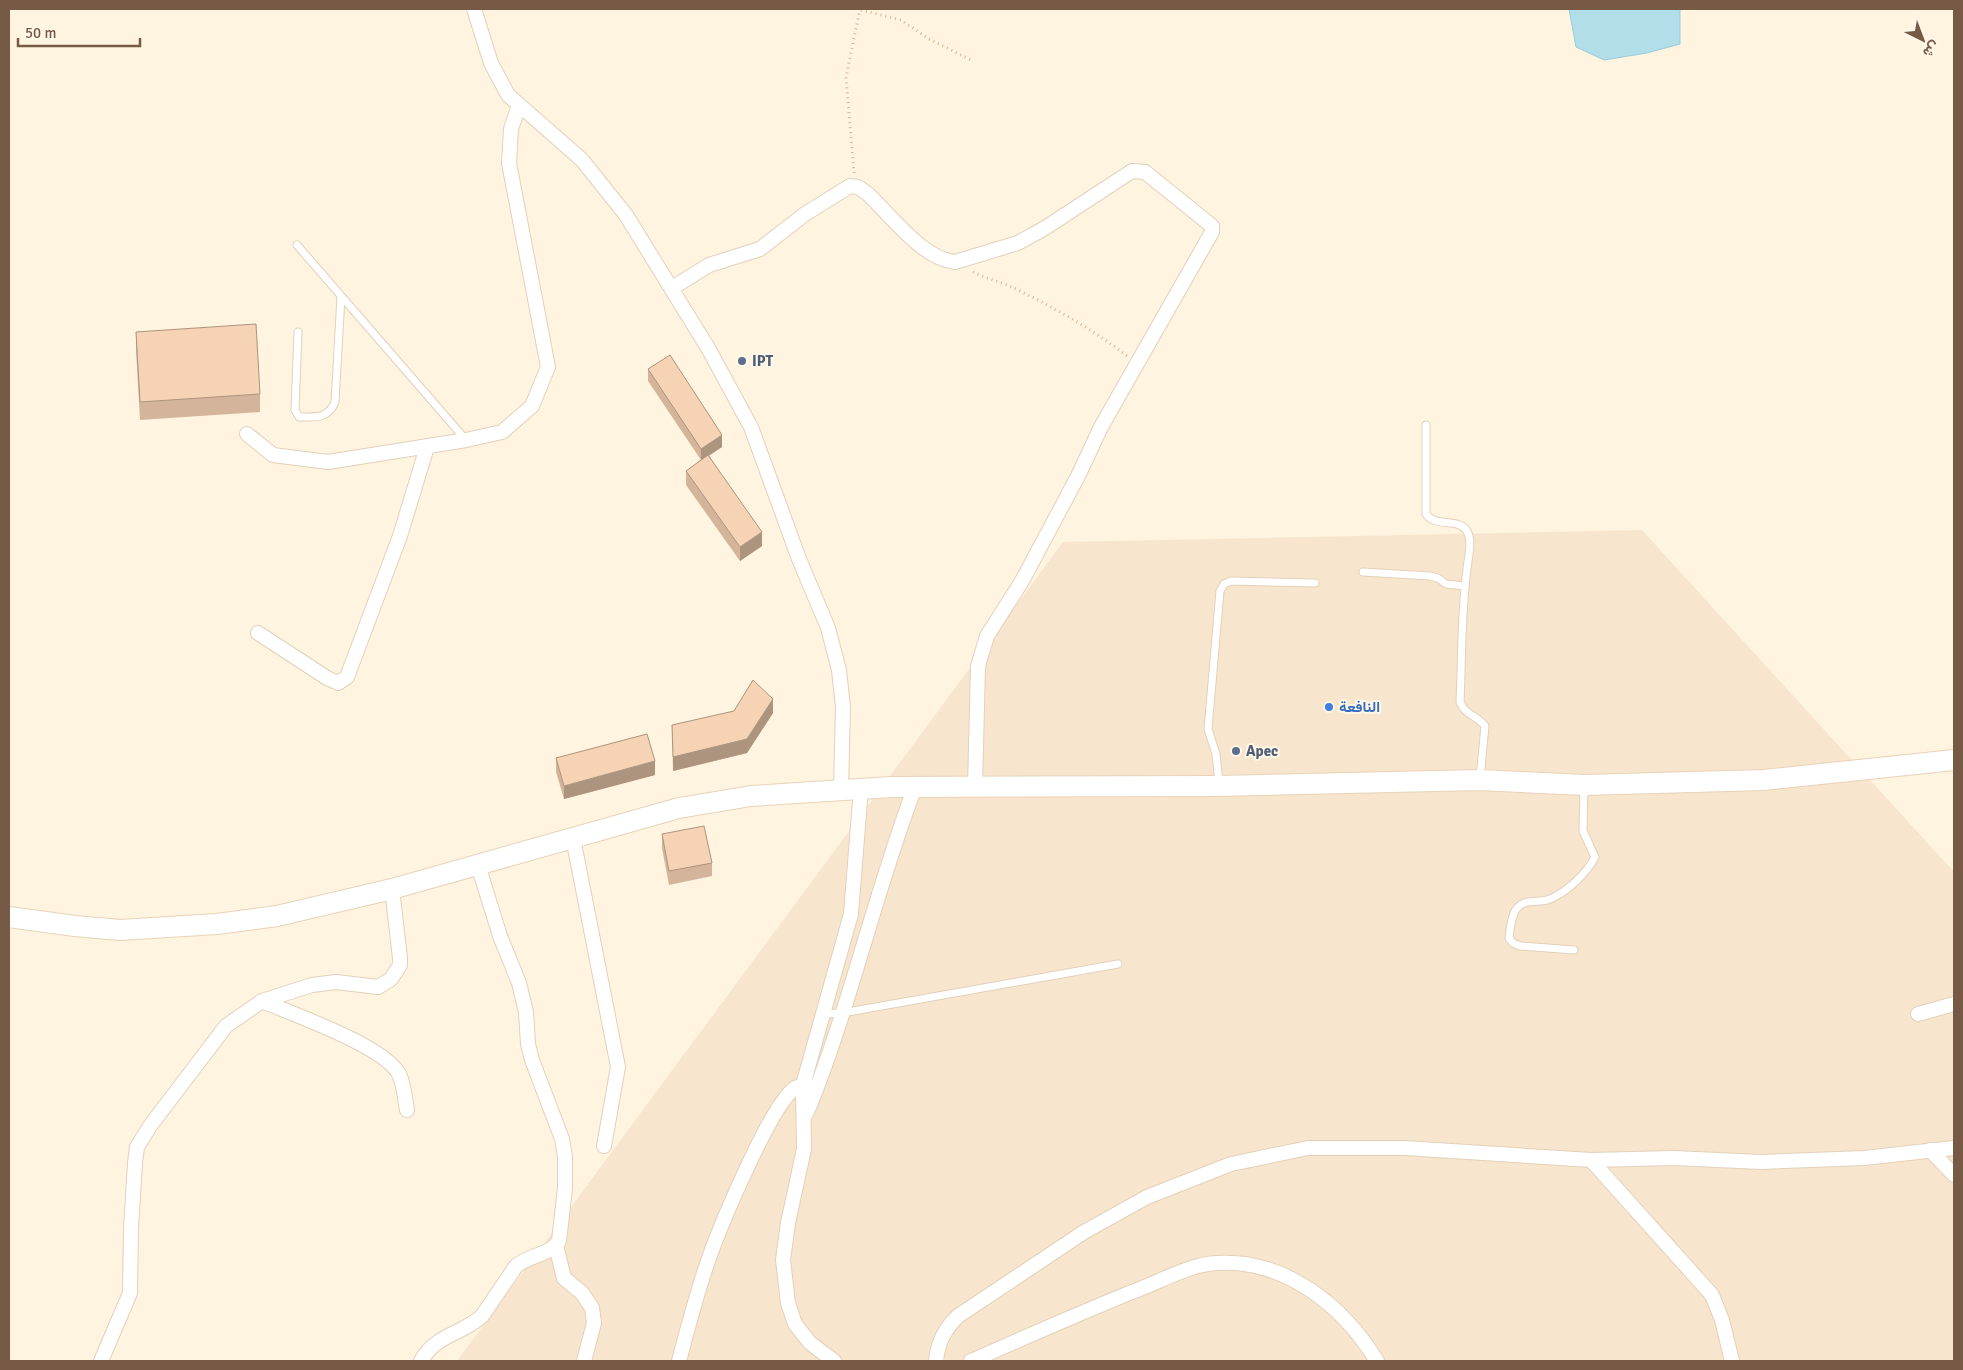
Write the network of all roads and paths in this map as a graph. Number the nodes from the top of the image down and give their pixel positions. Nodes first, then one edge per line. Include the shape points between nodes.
1 (474, 9) edge
2 (860, 9) edge
3 (970, 60) dead end
4 (519, 105) junction
5 (853, 186) junction
6 (297, 245) dead end
7 (956, 262) junction
8 (672, 288) junction
9 (341, 298) junction
10 (298, 332) dead end
11 (1137, 364) junction
12 (1426, 425) dead end
13 (247, 434) dead end
14 (466, 440) junction
15 (427, 447) junction
16 (1363, 572) dead end
17 (1316, 584) dead end
18 (1465, 586) junction
19 (258, 633) dead end
20 (1954, 760) edge
21 (1480, 780) junction
22 (1584, 785) junction
23 (1220, 786) junction
24 (915, 787) junction
25 (975, 787) junction
26 (861, 788) junction
27 (841, 789) junction
28 (572, 838) junction
29 (478, 864) junction
30 (392, 889) junction
31 (9, 917) edge
32 (1574, 950) dead end
33 (838, 963) junction
34 (1118, 964) dead end
35 (857, 968) junction
36 (262, 1001) junction
37 (1954, 1004) edge
38 (842, 1013) junction
39 (823, 1014) junction
40 (1918, 1014) dead end
41 (803, 1085) junction
42 (818, 1089) junction
43 (407, 1110) dead end
44 (804, 1117) junction
45 (604, 1146) dead end
46 (1954, 1148) edge
47 (1930, 1150) junction
48 (1591, 1160) junction
49 (1954, 1175) edge
50 (556, 1246) junction
51 (102, 1361) edge
52 (421, 1361) edge
53 (584, 1361) edge
54 (679, 1361) edge
55 (834, 1361) edge
56 (936, 1361) edge
57 (971, 1361) edge
58 (1377, 1361) edge
59 (1732, 1361) edge

1 - 4 street via 491,63 508,95
2 - 3 path via 901,20
2 - 5 path via 846,77
4 - 8 street via 565,143 601,181
4 - 14 street via 511,129 509,163 548,367 532,406 502,432
5 - 7 street via 868,194 929,253 945,261
5 - 8 street via 805,214 760,248 709,265
6 - 9 lane
7 - 11 path via 1093,330
7 - 11 street via 1018,242 1132,171 1145,172 1209,221 1214,229
8 - 27 street via 734,393 759,445 799,559 828,628 839,670 843,707
9 - 10 lane via 334,402 331,410 321,417 300,417 295,410
9 - 14 lane
11 - 25 street via 1101,426 1022,581 981,648
12 - 18 lane via 1426,514 1435,522 1466,530 1470,543
13 - 15 street via 273,454 328,462
14 - 15 street
15 - 19 street via 400,536 347,677 338,683 327,678
16 - 18 lane via 1430,576 1446,584
17 - 23 lane via 1231,581 1220,591 1208,729 1216,754
18 - 21 lane via 1460,702 1463,710 1480,719 1485,726
20 - 22 main road via 1781,779
21 - 22 main road
21 - 23 main road
22 - 32 lane via 1583,831 1595,857 1558,895 1521,904 1514,912 1509,938 1520,946
23 - 25 main road
24 - 25 main road
24 - 26 main road
24 - 35 street via 893,844
26 - 27 main road
26 - 33 street via 851,914
27 - 28 main road via 751,796 694,805
28 - 29 main road
28 - 45 street via 618,1067
29 - 30 main road
29 - 50 street via 497,927 519,983 532,1060 562,1139 565,1188
30 - 31 main road via 277,916 167,928 111,929
30 - 36 street via 400,965 391,979 378,987 336,982 312,985
33 - 35 street
33 - 39 street
34 - 38 lane
35 - 38 street
36 - 43 street via 342,1035 381,1056 400,1075
36 - 51 street via 226,1026 141,1138 135,1163 130,1294
37 - 40 street
38 - 39 lane
38 - 42 street
39 - 41 street
41 - 42 street
41 - 44 street
41 - 54 street via 781,1105 730,1202 708,1258
42 - 44 street
44 - 55 street via 802,1162 788,1223 783,1277 795,1324 810,1343
46 - 47 street
47 - 48 street via 1806,1161
47 - 49 street
48 - 56 street via 1454,1150 1308,1148 1231,1164 1146,1197 1084,1232 958,1316 945,1329
48 - 59 street via 1712,1295
50 - 52 street via 516,1266 482,1316 438,1340
50 - 53 street via 564,1278 582,1293 592,1308 594,1323
57 - 58 street via 1071,1316 1192,1269 1231,1262 1272,1272 1318,1294 1350,1323

